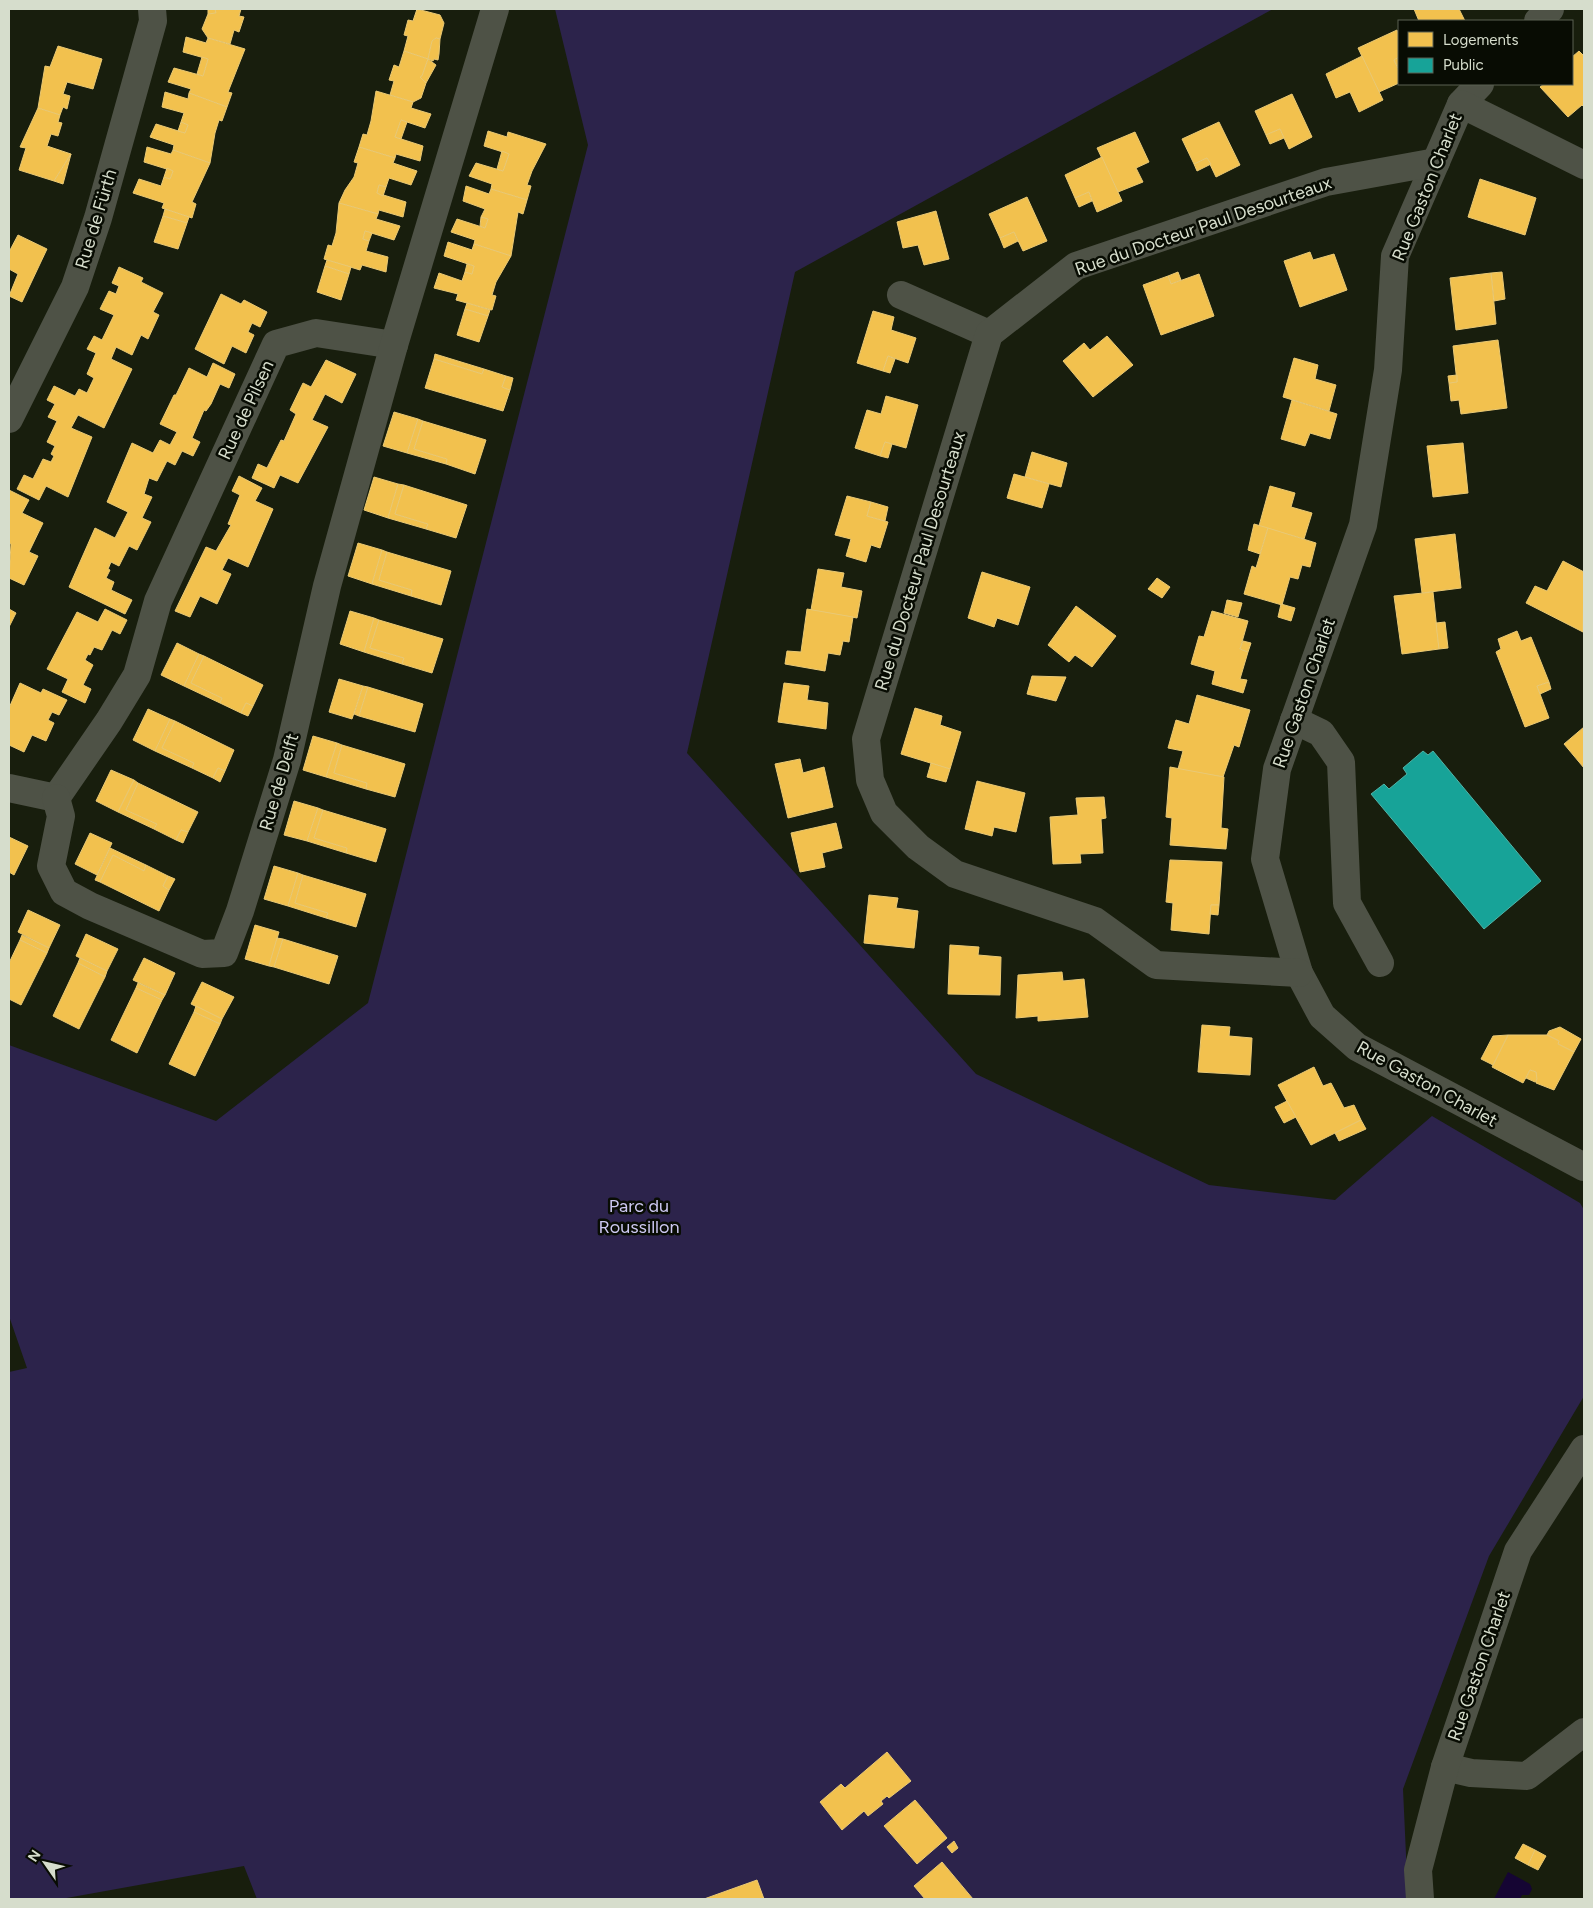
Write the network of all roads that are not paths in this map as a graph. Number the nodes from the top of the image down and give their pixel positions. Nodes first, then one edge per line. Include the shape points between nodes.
1 (152, 9) edge
2 (495, 9) edge
3 (1550, 9) edge
4 (1539, 20) edge
5 (1479, 85) edge
6 (1461, 104) junction
7 (1436, 162) junction
8 (1584, 165) edge
9 (902, 295) dead end
10 (989, 334) junction
11 (394, 345) junction
12 (9, 419) edge
13 (1294, 720) junction
14 (9, 788) edge
15 (56, 798) junction
16 (1380, 963) dead end
17 (1299, 973) junction
18 (1584, 1167) edge
19 (1584, 1450) edge
20 (1584, 1732) edge
21 (1445, 1767) junction
22 (1420, 1899) edge

1 - 12 street, Rue de Fürth via 150,30 98,218 75,287
2 - 11 street
3 - 4 street
5 - 6 street, Rue Gaston Charlet
6 - 7 street, Rue Gaston Charlet
6 - 8 street
7 - 10 street, Rue du Docteur Paul Desourteaux via 1326,182 1076,266
7 - 13 street, Rue Gaston Charlet via 1395,256 1388,370 1363,525
9 - 10 street
10 - 17 street, Rue du Docteur Paul Desourteaux via 866,739 870,780 884,813 918,847 955,874 1095,921 1156,965
11 - 15 street, Rue de Pilsen via 316,333 276,344 158,601 137,675
11 - 15 street, Rue de Delft via 327,586 287,760 224,954 202,954 64,892 51,866 61,816
13 - 16 street via 1321,733 1341,762 1347,904
13 - 17 street, Rue Gaston Charlet via 1277,769 1265,858
14 - 15 street
17 - 18 street, Rue Gaston Charlet via 1322,1016 1357,1047
19 - 21 street, Rue Gaston Charlet via 1518,1551
20 - 21 street via 1527,1776 1471,1773
21 - 22 street, Rue Gaston Charlet via 1418,1870

